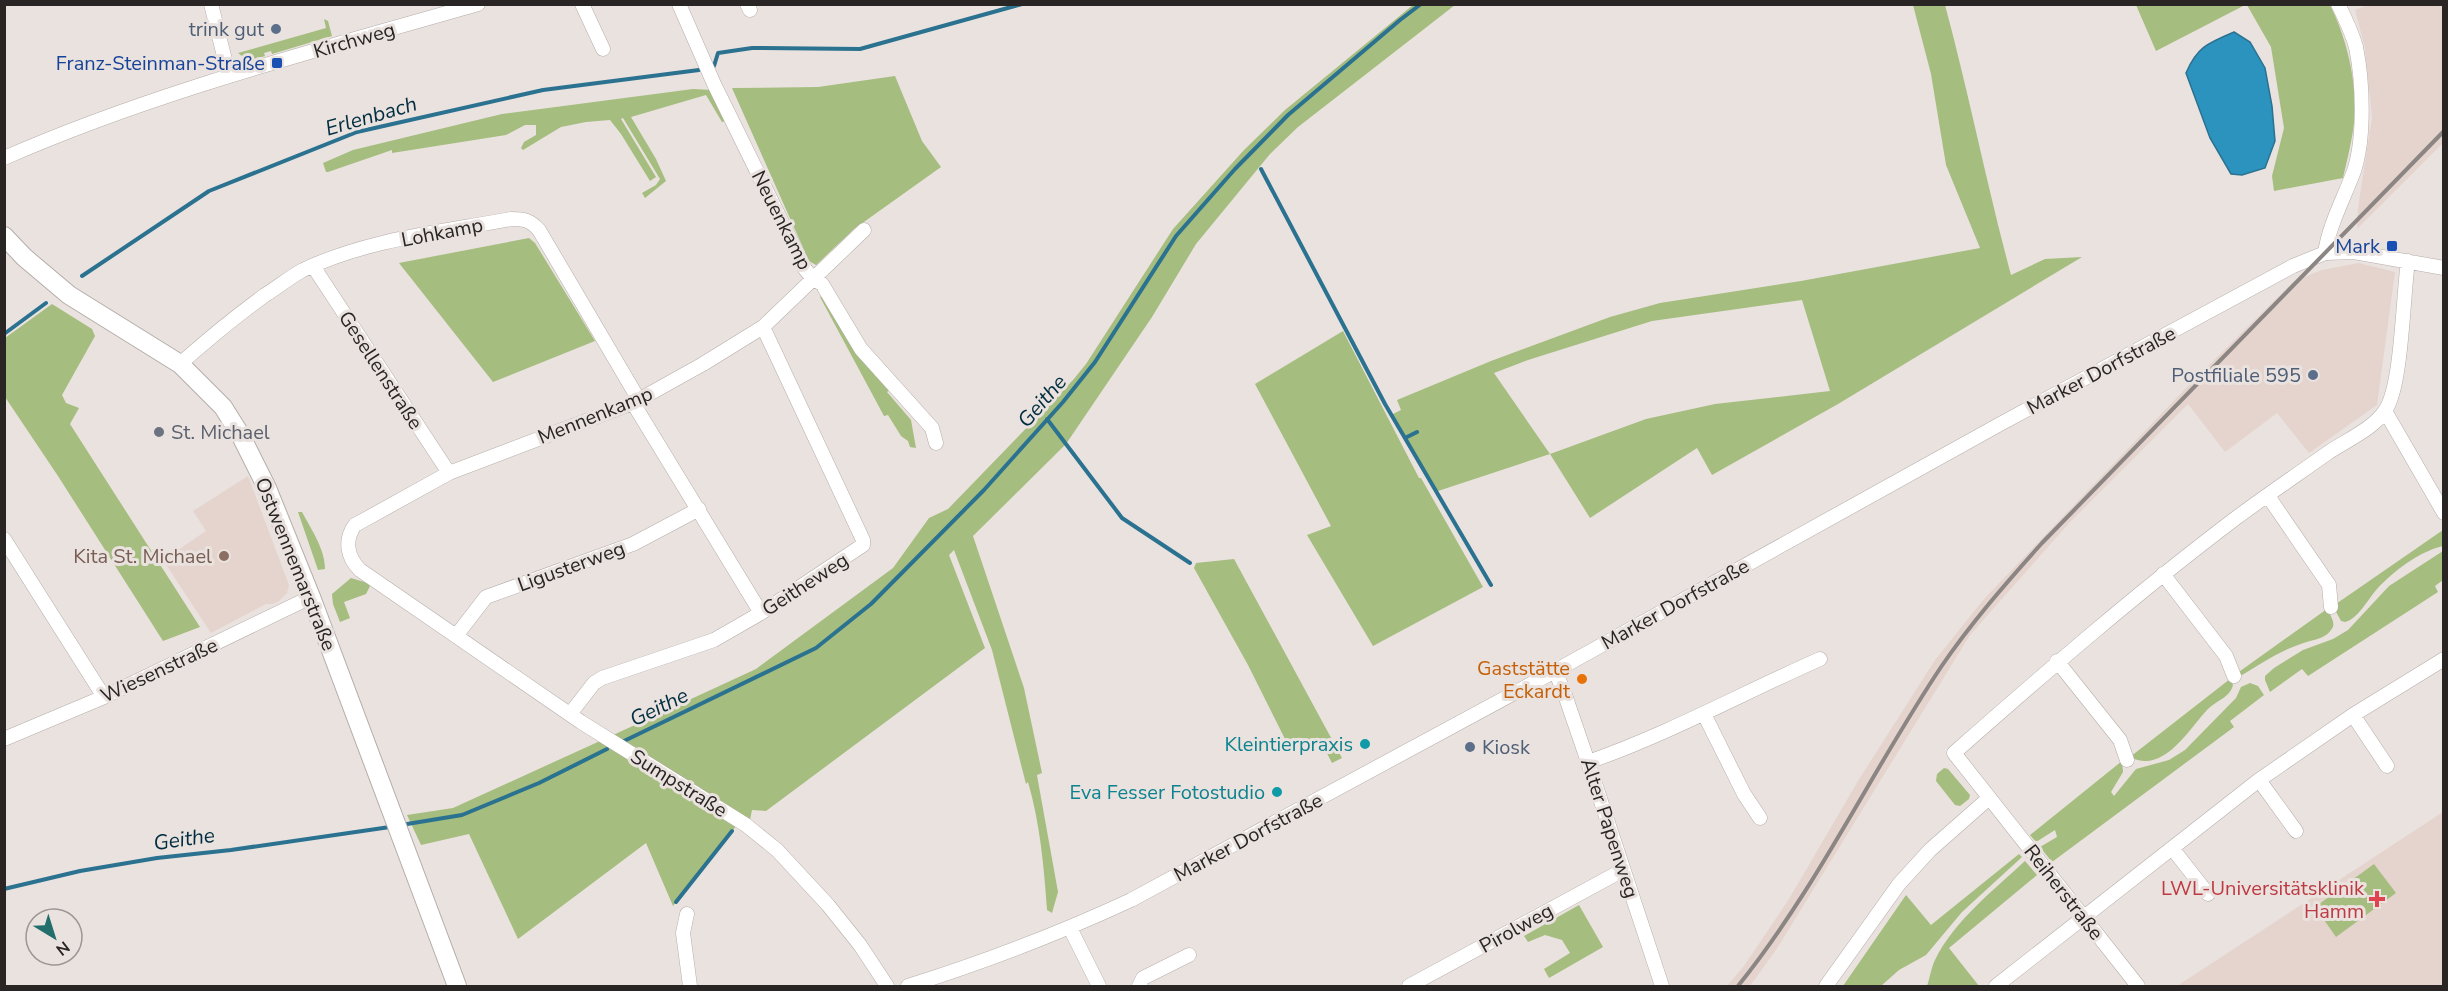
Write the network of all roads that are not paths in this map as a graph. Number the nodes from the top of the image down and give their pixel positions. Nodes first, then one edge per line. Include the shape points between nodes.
1 (211, 4) edge
2 (478, 4) edge
3 (582, 4) edge
4 (679, 4) edge
5 (2338, 4) edge
6 (603, 49) dead end
7 (229, 76) junction
8 (4, 158) edge
9 (864, 230) dead end
10 (4, 236) edge
11 (2325, 253) junction
12 (2408, 261) junction
13 (313, 266) junction
14 (2444, 268) edge
15 (813, 279) junction
16 (763, 327) junction
17 (180, 364) junction
18 (636, 402) junction
19 (2385, 411) junction
20 (936, 443) dead end
21 (449, 473) junction
22 (2268, 495) junction
23 (699, 509) junction
24 (2444, 513) edge
25 (4, 539) edge
26 (349, 554) joint
27 (2163, 574) junction
28 (311, 597) junction
29 (2331, 607) dead end
30 (761, 613) junction
31 (456, 636) junction
32 (1820, 659) dead end
33 (2444, 659) edge
34 (2057, 661) junction
35 (1555, 671) junction
36 (2234, 676) dead end
37 (104, 697) junction
38 (570, 714) junction
39 (1704, 714) junction
40 (2353, 715) junction
41 (4, 739) edge
42 (2127, 760) dead end
43 (1588, 762) junction
44 (2387, 766) dead end
45 (2259, 780) junction
46 (1989, 798) junction
47 (1760, 818) dead end
48 (2296, 831) dead end
49 (2172, 848) junction
50 (1623, 870) junction
51 (2208, 894) dead end
52 (687, 914) dead end
53 (2084, 916) junction
54 (1070, 928) junction
55 (1189, 955) dead end
56 (457, 987) edge
57 (690, 987) edge
58 (887, 987) edge
59 (908, 987) edge
60 (1099, 987) edge
61 (1139, 987) edge
62 (1409, 987) edge
63 (1662, 987) edge
64 (1826, 987) edge
65 (1996, 987) edge
66 (2138, 987) edge

1 - 7 street
2 - 7 street, Kirchweg
3 - 6 street
4 - 15 street, Neuenkamp via 714,84
5 - 11 street via 2356,47 2361,121 2355,168
7 - 8 street, Kirchweg via 115,113
9 - 15 street, Mennenkamp
10 - 17 street, Ostwennemarstraße via 69,295
11 - 12 street, Marker Dorfstraße via 2354,252
11 - 35 street, Marker Dorfstraße via 2293,266 2039,403
12 - 14 street, Marker Dorfstraße
12 - 19 street via 2396,373
13 - 17 street, Lohkamp via 232,320
13 - 18 street, Lohkamp via 409,237 511,219 532,222 581,300
13 - 21 street, Gesellenstraße
15 - 16 street, Mennenkamp
15 - 20 street, Neuenkamp via 822,284 861,349 932,428
16 - 18 street, Mennenkamp
16 - 30 street, Geitheweg via 863,545
17 - 28 street, Ostwennemarstraße via 223,407 245,442
18 - 21 street, Mennenkamp
18 - 23 street, Lohkamp
19 - 22 street
19 - 24 street
21 - 26 street, Mennenkamp via 355,525 348,537
22 - 27 street
22 - 29 street via 2329,585
23 - 30 street, Lohkamp
23 - 31 street, Ligusterweg via 633,544 486,597
25 - 37 street
26 - 31 street, Sumpstraße via 360,570
27 - 34 street
27 - 36 street via 2226,656
28 - 37 street, Wiesenstraße
28 - 56 street, Ostwennemarstraße
30 - 38 street, Geitheweg via 714,640 602,678
31 - 38 street, Sumpstraße
32 - 39 street
33 - 40 street
34 - 42 street via 2120,740
34 - 46 street, Reiherstraße via 1953,753
35 - 43 street, Alter Papenweg
35 - 54 street, Marker Dorfstraße via 1131,900
37 - 41 street, Wiesenstraße
38 - 58 street, Sumpstraße via 741,822 777,850 828,905
39 - 43 street
39 - 47 street
40 - 44 street
40 - 45 street
43 - 50 street, Alter Papenweg
45 - 48 street
45 - 49 street
46 - 53 street, Reiherstraße
46 - 64 street via 1930,850 1899,885
49 - 51 street
49 - 53 street
50 - 62 street, Pirolweg
50 - 63 street, Alter Papenweg
52 - 57 street via 683,933
53 - 65 street
53 - 66 street, Reiherstraße
54 - 59 street, Marker Dorfstraße
54 - 60 street
55 - 61 street via 1143,978

